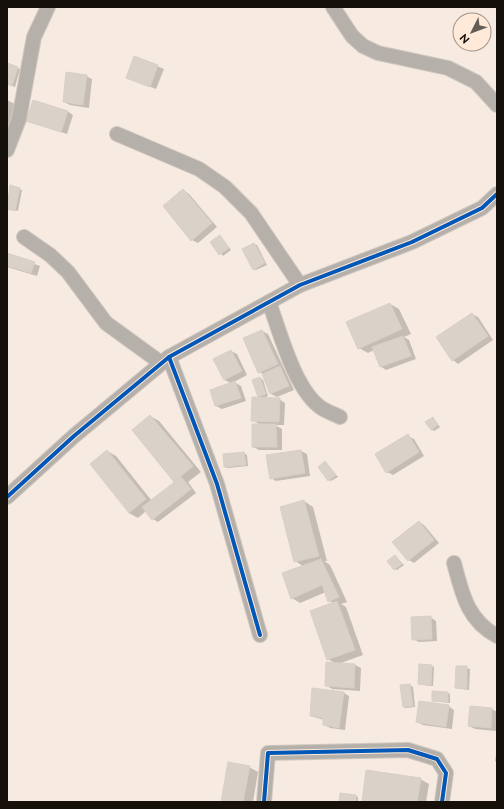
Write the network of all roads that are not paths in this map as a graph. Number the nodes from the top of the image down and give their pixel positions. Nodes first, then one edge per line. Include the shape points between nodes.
1 (48, 7) edge
2 (333, 7) edge
3 (497, 105) edge
4 (117, 134) dead end
5 (7, 150) edge
6 (497, 194) edge
7 (24, 237) dead end
8 (300, 286) junction
9 (269, 302) junction
10 (165, 360) junction
11 (340, 417) dead end
12 (7, 497) edge
13 (454, 563) dead end
14 (260, 635) dead end
15 (497, 636) edge
16 (264, 802) edge
17 (442, 802) edge

1 - 5 street via 34,37 19,119
2 - 3 street via 352,36 363,46 378,53 448,68 476,82
4 - 8 street via 199,169 225,187 251,213
6 - 8 street via 482,208 412,242
7 - 10 street via 50,255 68,272 106,323
8 - 9 street
9 - 10 street
9 - 11 street via 294,371 306,391 322,408
10 - 12 street via 74,436
10 - 14 street via 217,484
13 - 15 street via 465,603 476,619
16 - 17 street via 268,753 408,750 437,759 446,773

